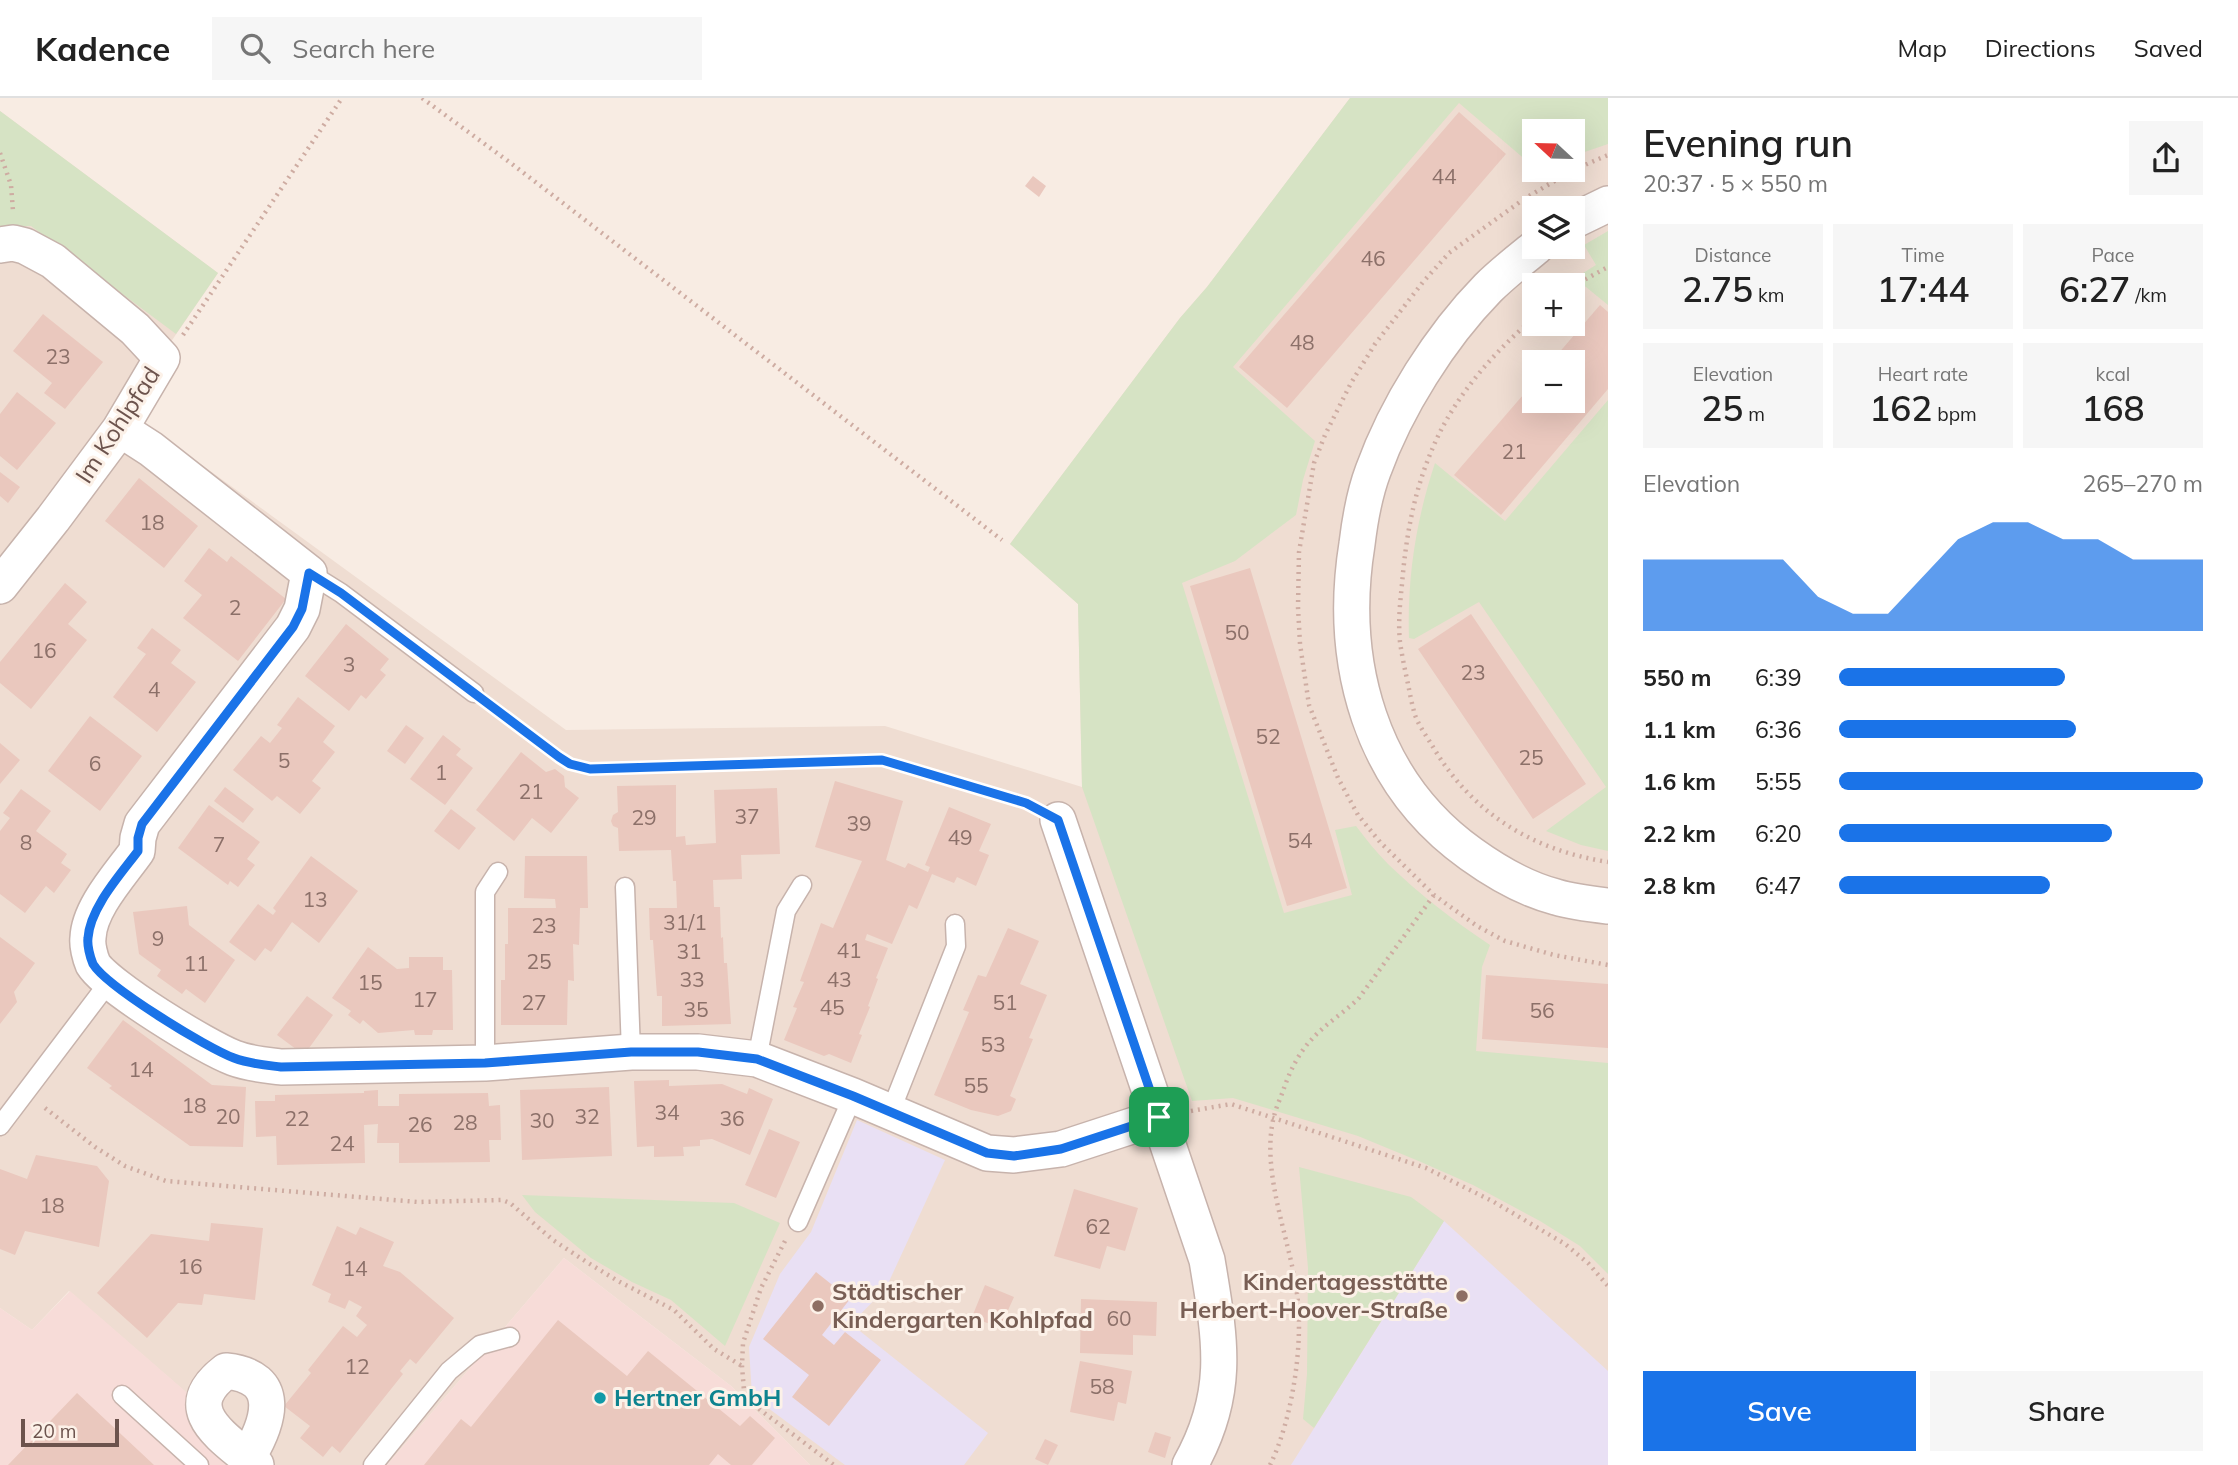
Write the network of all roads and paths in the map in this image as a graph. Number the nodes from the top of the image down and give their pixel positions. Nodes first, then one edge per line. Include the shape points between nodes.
1 (342, 98) edge
2 (422, 98) edge
3 (0, 153) edge
4 (1608, 155) edge
5 (1586, 164) edge
6 (1553, 182) edge
7 (1608, 204) edge
8 (1585, 215) edge
9 (6, 244) edge
10 (1522, 259) edge
11 (1608, 267) edge
12 (1585, 279) edge
13 (1522, 330) edge
14 (162, 358) junction
15 (120, 429) junction
16 (1002, 540) dead end
17 (309, 573) junction
18 (0, 586) edge
19 (474, 693) joint
20 (1058, 820) joint
21 (1608, 862) edge
22 (498, 872) dead end
23 (802, 885) dead end
24 (625, 887) dead end
25 (1434, 895) junction
26 (1608, 906) edge
27 (955, 924) dead end
28 (1608, 965) edge
29 (109, 982) junction
30 (631, 1052) junction
31 (757, 1059) junction
32 (485, 1063) junction
33 (25, 1093) junction
34 (853, 1096) junction
35 (890, 1113) junction
36 (1159, 1117) junction
37 (1274, 1117) junction
38 (0, 1126) edge
39 (798, 1222) joint
40 (1608, 1286) edge
41 (510, 1337) dead end
42 (742, 1366) junction
43 (122, 1395) dead end
44 (199, 1465) edge
45 (373, 1465) edge
46 (834, 1465) edge
47 (1189, 1465) edge
48 (1270, 1465) edge

1 - 14 path via 170,354
2 - 16 path
3 - 9 path via 11,185 14,224
4 - 5 path
6 - 25 path via 1449,253 1423,282 1351,383 1314,463 1307,496 1298,607 1309,705 1357,815
7 - 8 street
9 - 14 street, Im Kohlpfad via 39,252 53,261 135,328
10 - 26 street via 1488,289 1452,331 1387,438 1366,492 1359,526 1350,611 1352,645 1359,683 1383,752 1419,808 1492,869 1553,897
11 - 12 path
13 - 21 path via 1469,386 1434,444 1412,507 1405,546 1400,641 1415,716 1447,771 1468,795 1526,837 1581,858
14 - 15 street, Im Kohlpfad
15 - 17 street
15 - 18 street, Im Kohlpfad
17 - 19 lane
17 - 29 street via 302,609 293,627 142,824 138,851 90,920 87,941 92,963
19 - 20 path via 580,768 882,760 1026,803
20 - 36 street
22 - 32 lane via 485,892
23 - 31 lane via 786,911
24 - 30 lane
25 - 28 path via 1505,941
25 - 37 path via 1359,998 1310,1041 1287,1081
27 - 35 lane via 956,946
29 - 32 street via 192,1036 232,1058 254,1064
29 - 33 lane
30 - 31 street via 698,1052
30 - 32 street
31 - 34 street
33 - 38 lane
33 - 42 path via 125,1166 166,1181 371,1199 510,1203 585,1261 674,1310 714,1349
34 - 35 street
34 - 39 lane
35 - 36 street via 987,1153 1014,1156 1061,1149
36 - 37 path via 1231,1104
36 - 47 street via 1207,1261 1218,1327 1219,1384 1212,1418
37 - 40 path via 1426,1168 1494,1202 1565,1244
37 - 48 path via 1273,1175 1298,1297 1297,1367 1282,1437
39 - 42 path via 761,1288 743,1343
41 - 45 lane via 480,1345 449,1371
42 - 46 path via 744,1391 755,1406
43 - 44 lane

